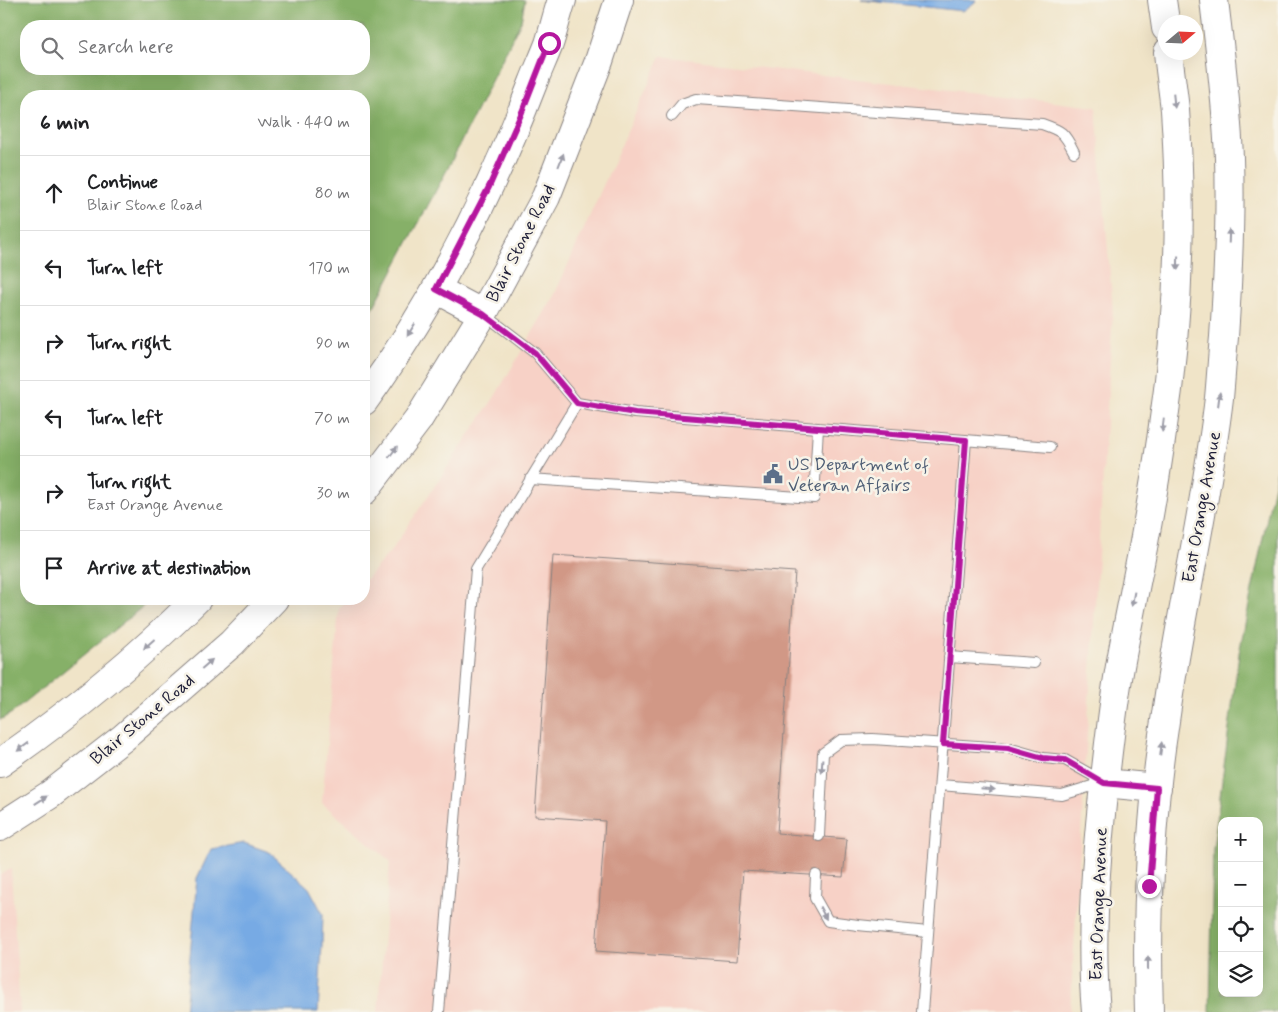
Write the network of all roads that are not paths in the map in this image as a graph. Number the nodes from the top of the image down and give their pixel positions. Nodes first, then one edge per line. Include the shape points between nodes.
1 (562, 0) edge
2 (619, 0) edge
3 (1162, 0) edge
4 (1214, 0) edge
5 (1164, 15) edge
6 (1169, 60) edge
7 (672, 116) dead end
8 (1074, 152) dead end
9 (436, 289) junction
10 (483, 314) junction
11 (370, 392) edge
12 (577, 403) junction
13 (818, 428) junction
14 (966, 440) junction
15 (1050, 447) dead end
16 (530, 480) junction
17 (370, 483) edge
18 (191, 605) edge
19 (268, 605) edge
20 (950, 657) junction
21 (1034, 664) dead end
22 (943, 744) junction
23 (0, 762) edge
24 (1104, 783) junction
25 (940, 785) junction
26 (1157, 788) junction
27 (0, 827) edge
28 (819, 836) dead end
29 (816, 875) dead end
30 (928, 932) junction
31 (439, 1012) edge
32 (922, 1012) edge
33 (1096, 1012) edge
34 (1149, 1012) edge

1 - 9 street via 549,43 510,140
10 -> 2 street, Blair Stone Road via 546,197
3 - 5 street
26 -> 4 street, East Orange Avenue via 1164,723 1210,465 1226,304 1229,158
6 -> 24 street, East Orange Avenue via 1179,191 1172,353 1160,447 1118,677
7 - 8 lane via 682,104 696,99 1042,124 1065,136
9 - 10 street
9 -> 11 street
10 - 12 lane via 535,353
17 -> 10 street, Blair Stone Road via 418,420
12 - 13 lane via 635,413
12 - 16 lane
13 - 14 lane
13 - 16 lane via 814,498
14 - 15 lane
14 - 20 lane
16 - 31 lane via 476,569
18 -> 23 street via 96,690
27 -> 19 street, Blair Stone Road via 51,794 123,738 232,644
20 - 21 lane
20 - 22 lane
22 - 24 lane via 1008,748 1043,758 1065,760
22 - 25 lane
22 -> 28 lane via 841,740 823,753
25 -> 24 lane via 1062,795
24 - 26 street
24 - 33 street, East Orange Avenue via 1094,922
25 - 30 lane
34 -> 26 street, East Orange Avenue via 1149,886
29 -> 30 lane via 815,898 828,921
30 - 32 lane

